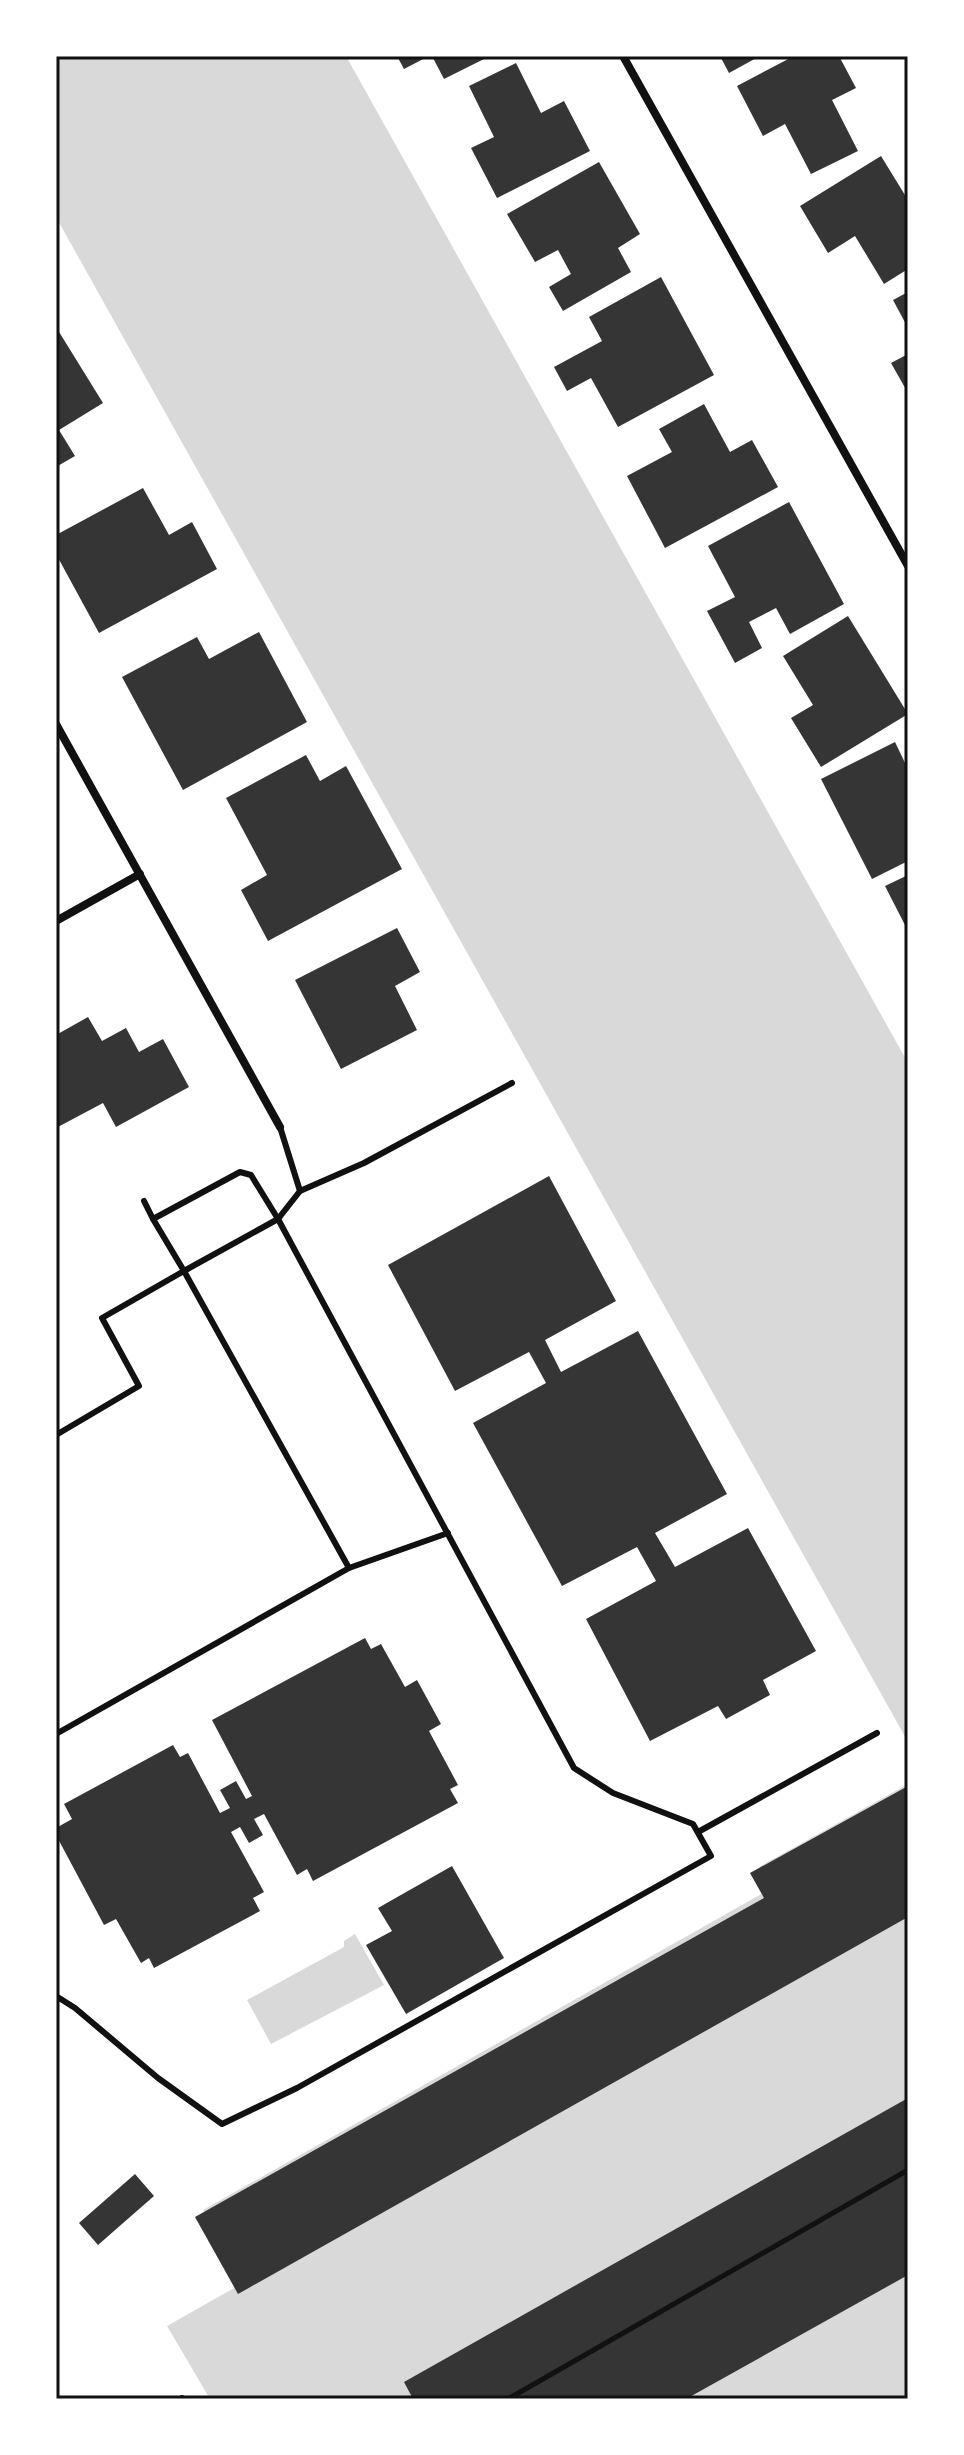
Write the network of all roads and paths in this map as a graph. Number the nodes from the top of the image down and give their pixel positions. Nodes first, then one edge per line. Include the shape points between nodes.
1 (623, 56) edge
2 (908, 566) edge
3 (56, 724) edge
4 (140, 874) junction
5 (56, 921) edge
6 (512, 1083) dead end
7 (280, 1127) joint
8 (300, 1191) junction
9 (144, 1201) dead end
10 (153, 1219) junction
11 (278, 1219) junction
12 (184, 1271) junction
13 (56, 1435) edge
14 (448, 1533) junction
15 (349, 1568) junction
16 (877, 1733) dead end
17 (56, 1734) edge
18 (698, 1832) junction
19 (56, 1996) edge
20 (908, 2170) edge
21 (508, 2399) edge

1 - 2 street
3 - 4 street
4 - 5 street
4 - 7 street
6 - 8 lane via 364,1163
7 - 8 lane
8 - 11 lane
9 - 10 lane
10 - 11 lane via 240,1172 251,1175
10 - 12 lane
11 - 12 lane
11 - 14 lane
12 - 13 lane via 102,1318 139,1386
12 - 15 lane
14 - 15 lane
14 - 18 lane via 574,1768 613,1793 693,1824
15 - 17 lane
16 - 18 lane
18 - 19 lane via 711,1856 297,2088 222,2124
20 - 21 path

